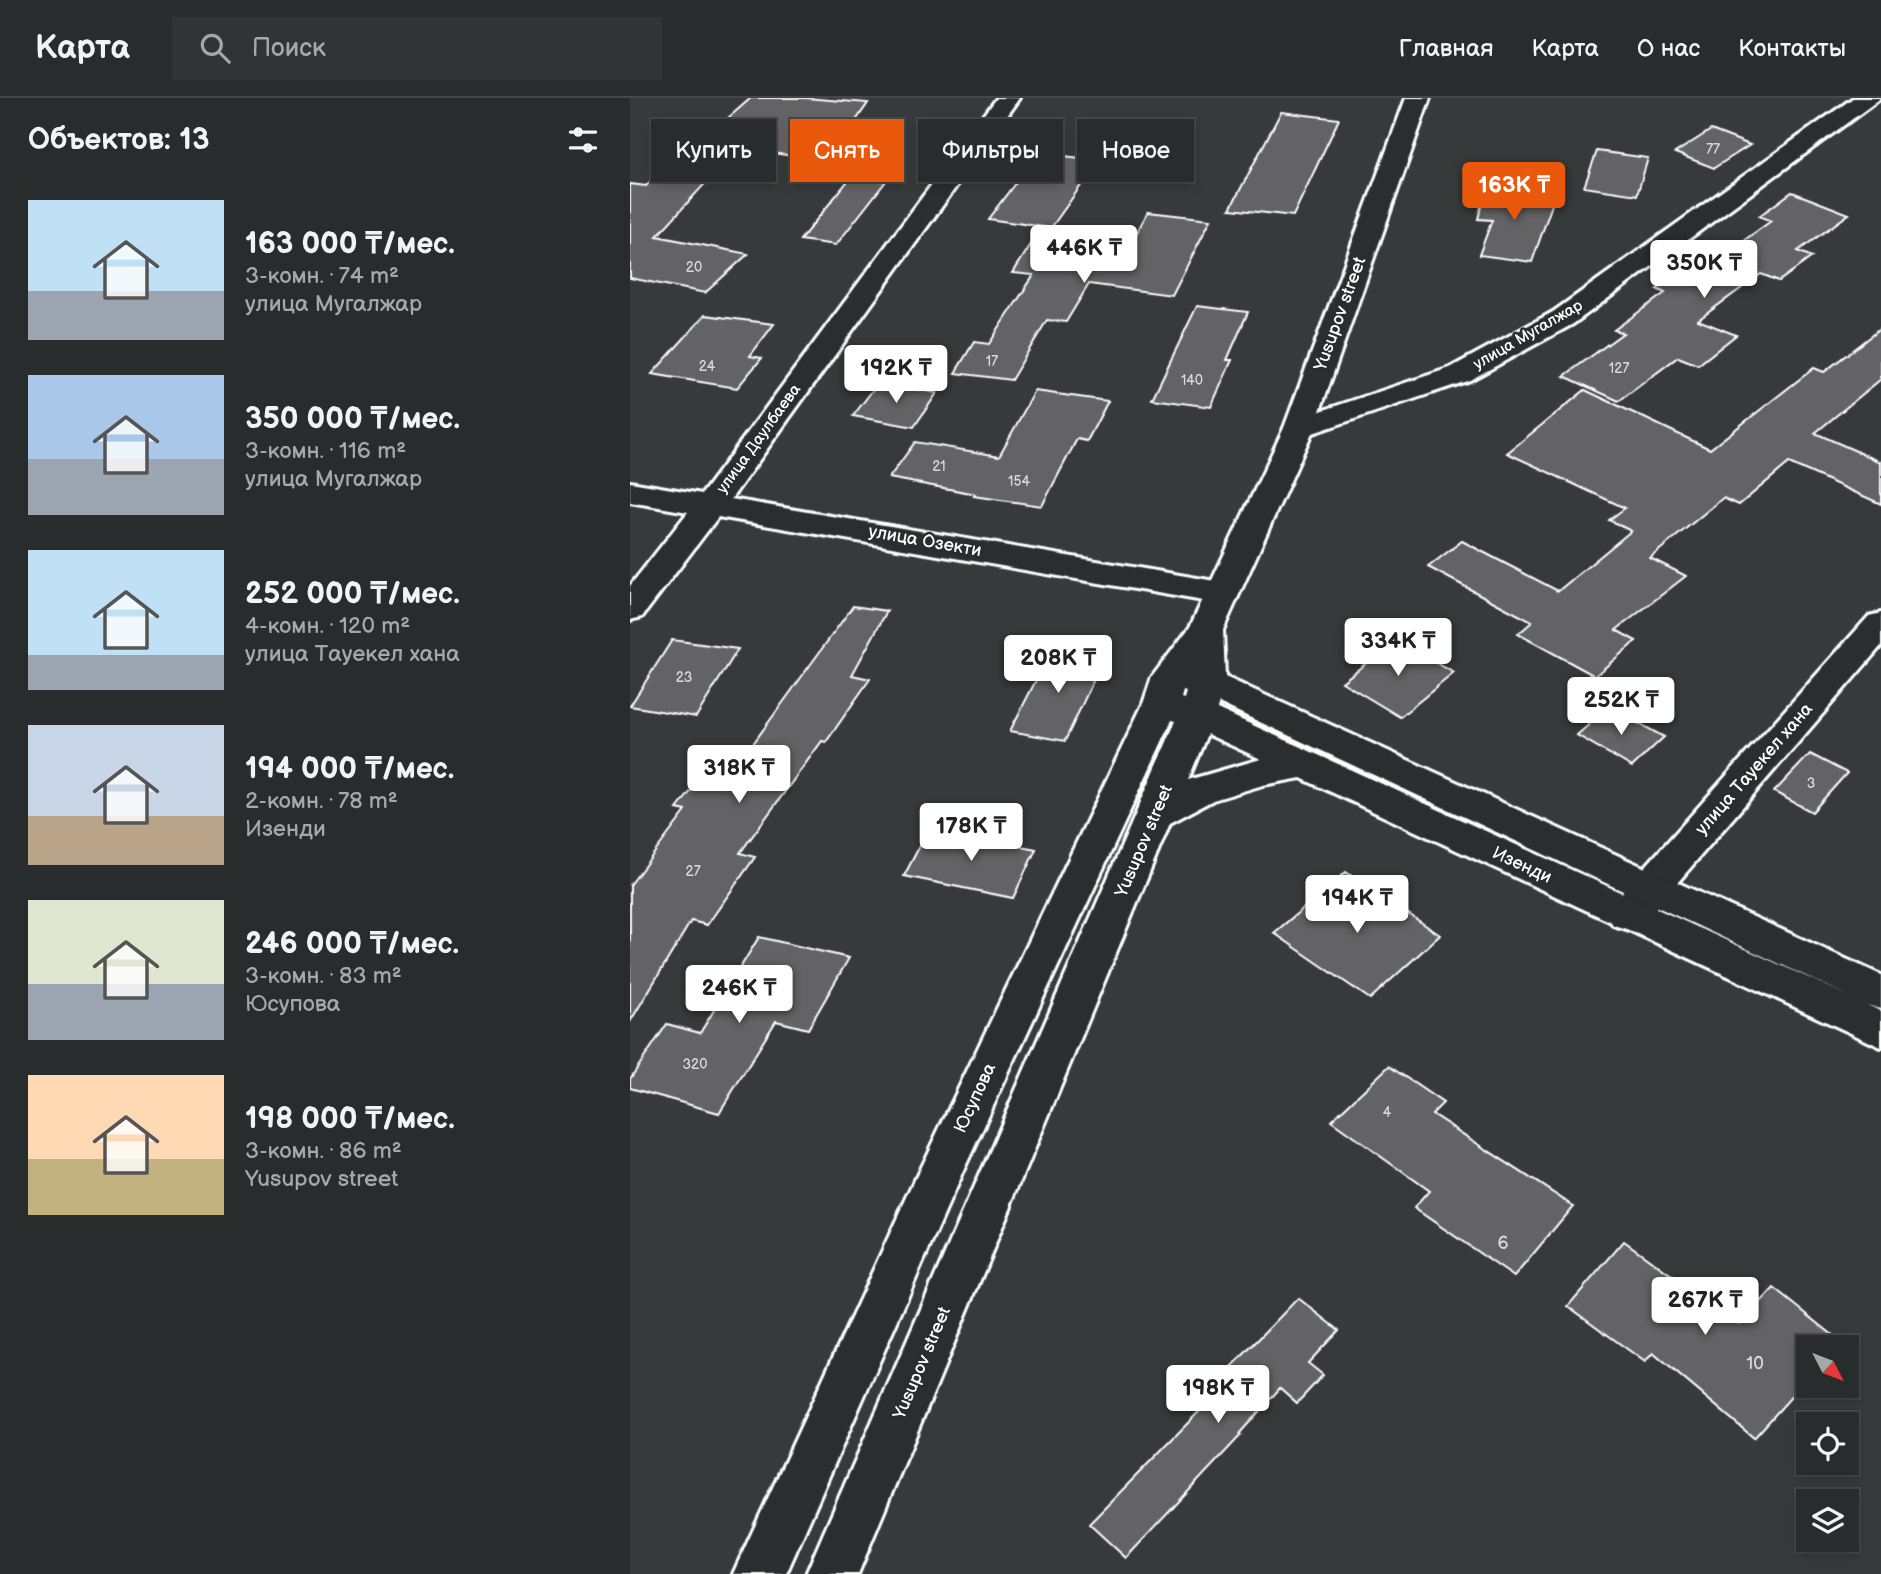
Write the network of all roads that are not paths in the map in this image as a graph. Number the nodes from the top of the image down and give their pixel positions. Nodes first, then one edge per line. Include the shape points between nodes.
1 (1008, 98) edge
2 (1418, 98) edge
3 (1869, 98) edge
4 (1299, 428) junction
5 (630, 492) edge
6 (711, 504) junction
7 (630, 608) edge
8 (1213, 611) junction
9 (1881, 625) edge
10 (1184, 695) junction
11 (1303, 765) junction
12 (1155, 814) junction
13 (1638, 901) junction
14 (1881, 993) edge
15 (1881, 1030) edge
16 (759, 1574) edge
17 (832, 1574) edge

1 - 6 street, улица Даулбаева
2 - 4 street, Yusupov street
3 - 4 street, улица Мугалжар via 1563,318 1460,373
4 - 8 street, Yusupov street
5 - 6 street, улица Озекти
6 - 7 street, улица Даулбаева
6 - 8 street, улица Озекти
8 - 10 street, Yusupov street
9 - 13 street, улица Тауекел хана
10 - 11 street, Изенди
10 - 12 street, Yusupov street
10 - 13 street, Изенди
10 - 16 street, Юсупова via 942,1169
11 - 12 street via 1200,790
11 - 13 street, Изенди
12 - 17 street, Yusupov street
13 - 14 street, Изенди
13 - 15 street, Изенди

